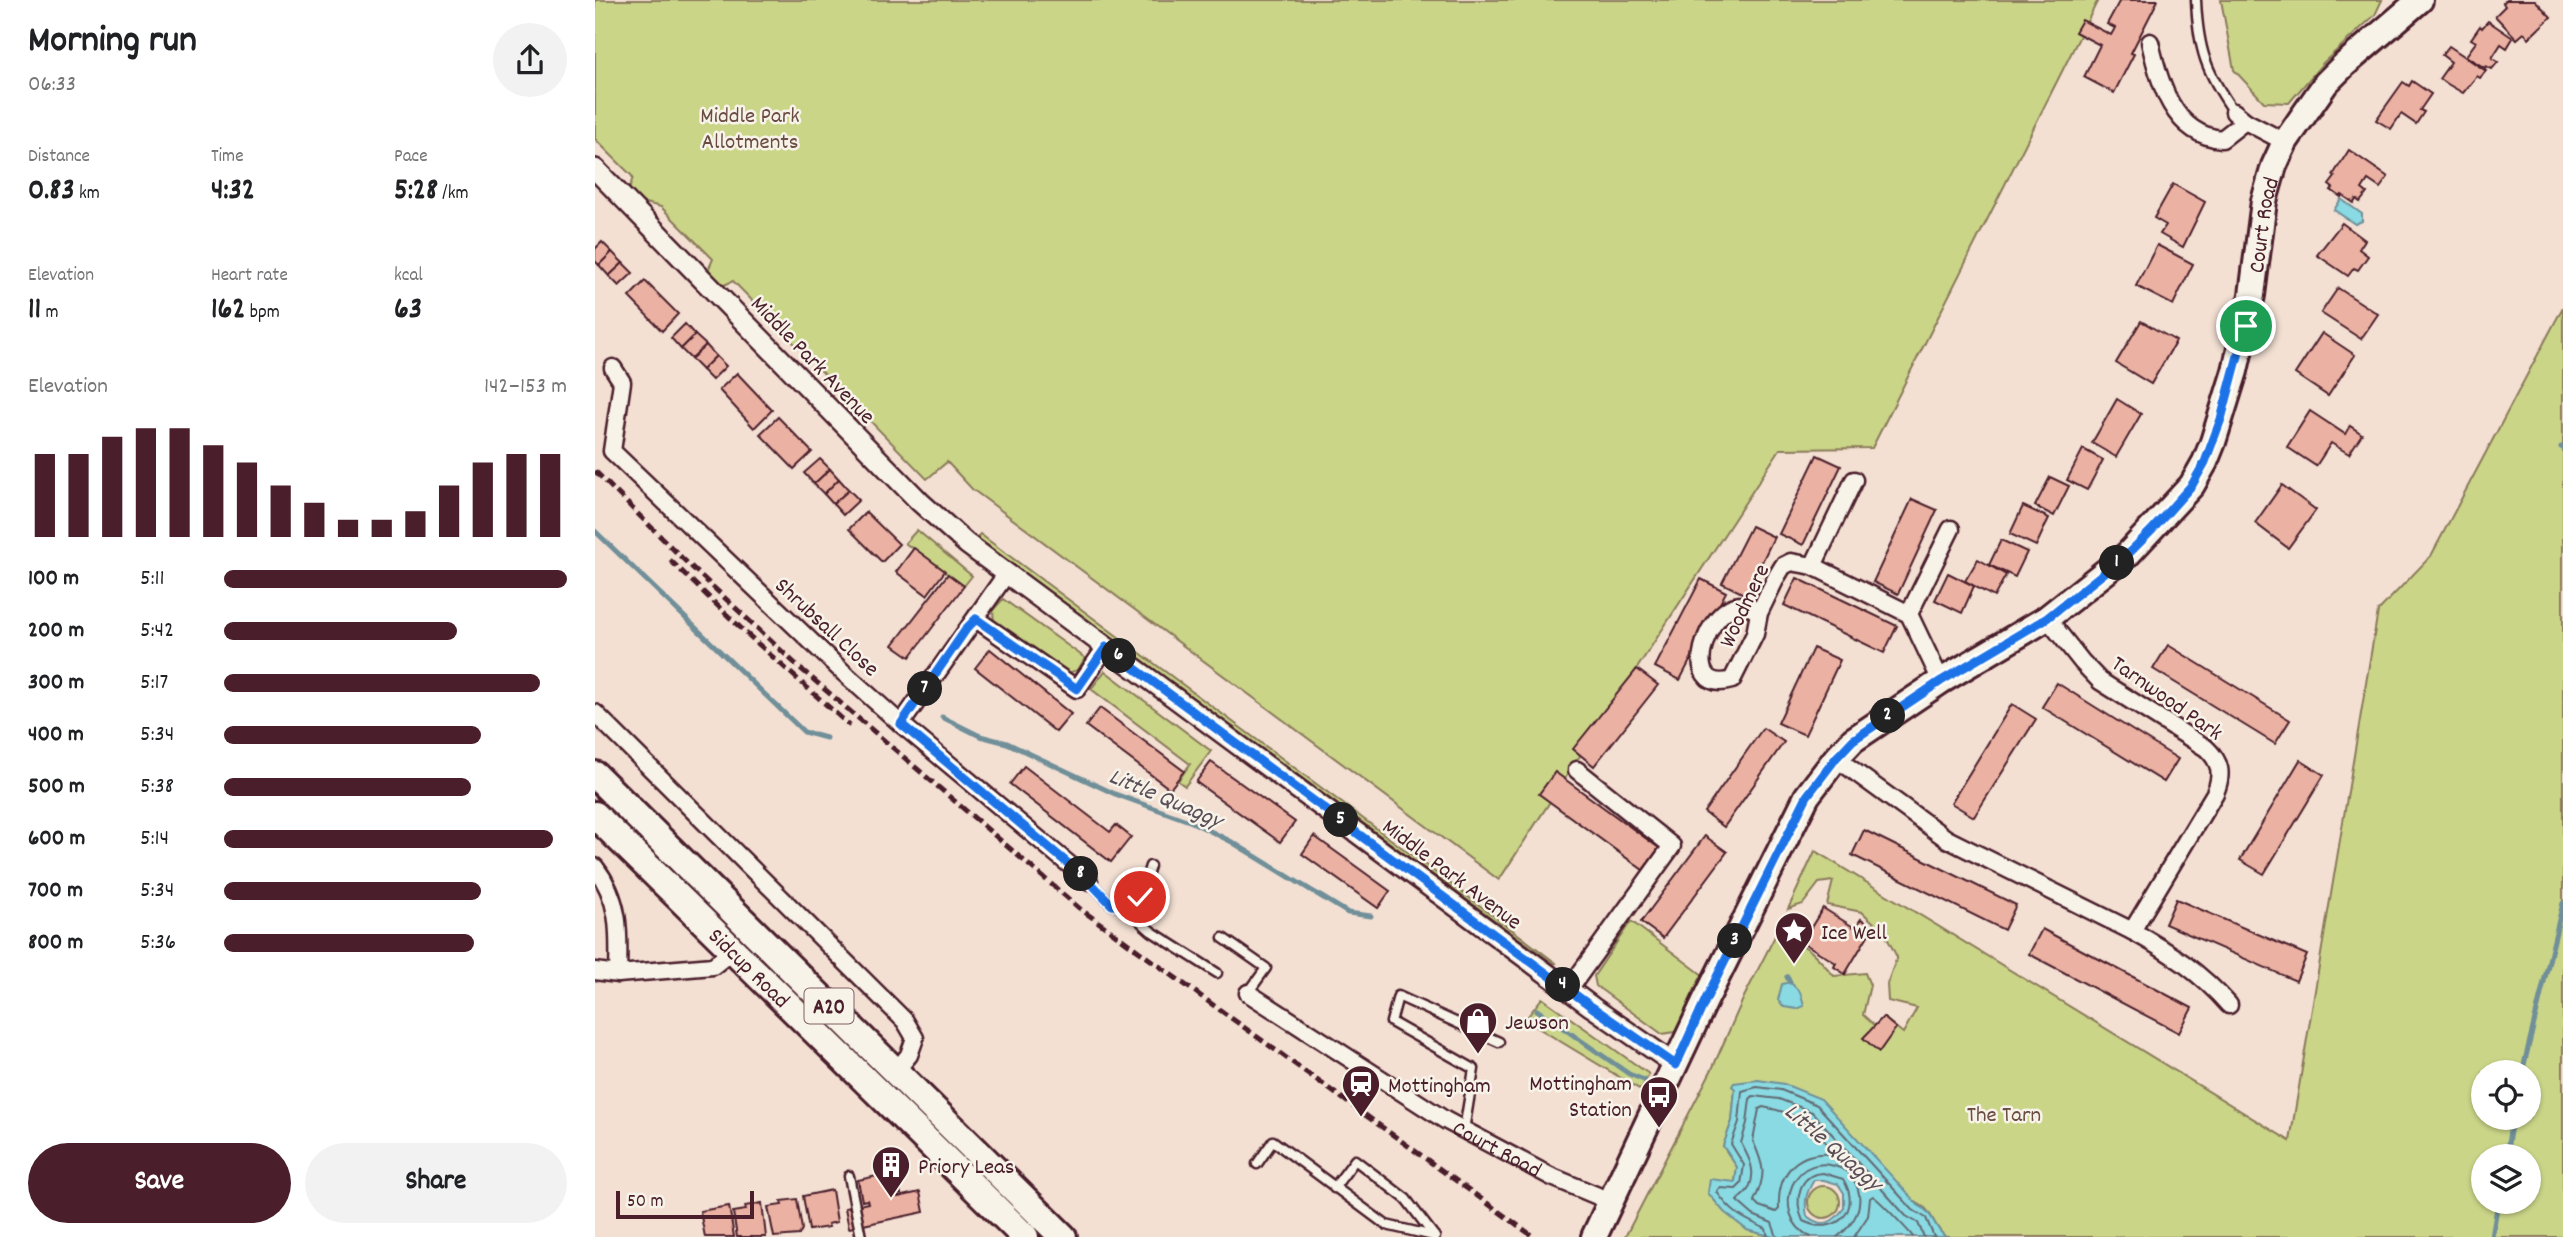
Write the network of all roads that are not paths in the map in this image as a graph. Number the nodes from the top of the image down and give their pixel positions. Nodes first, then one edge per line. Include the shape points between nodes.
1 (2196, 0) edge
2 (2420, 0) edge
3 (2150, 42) dead end
4 (2240, 116) junction
5 (2285, 142) junction
6 (595, 169) edge
7 (613, 368) dead end
8 (1854, 480) dead end
9 (1951, 529) dead end
10 (1812, 566) junction
11 (1007, 573) junction
12 (1759, 613) junction
13 (1909, 614) junction
14 (2047, 618) junction
15 (976, 619) junction
16 (1106, 647) junction
17 (1941, 681) junction
18 (595, 713) edge
19 (901, 724) junction
20 (1836, 758) junction
21 (1577, 770) dead end
22 (595, 775) edge
23 (595, 815) edge
24 (1150, 866) dead end
25 (595, 867) edge
26 (1089, 881) joint
27 (1130, 905) junction
28 (2132, 931) junction
29 (1223, 938) dead end
30 (732, 951) junction
31 (595, 971) edge
32 (618, 974) junction
33 (1217, 974) dead end
34 (1569, 989) junction
35 (1248, 993) joint
36 (2229, 1005) dead end
37 (1499, 1042) dead end
38 (1676, 1065) junction
39 (895, 1072) junction
40 (1464, 1130) junction
41 (1257, 1164) dead end
42 (849, 1176) dead end
43 (1334, 1188) junction
44 (1603, 1221) edge
45 (1017, 1235) edge
46 (1435, 1236) edge
47 (861, 1237) edge
48 (1063, 1237) edge

1 - 4 lane via 2204,62 2218,90
2 - 5 main road, Court Road via 2326,83
3 - 4 street via 2164,92 2186,122 2204,136 2222,139
4 - 5 street
5 - 14 main road, Court Road via 2264,201 2246,326 2205,462 2192,485 2152,530
6 - 11 street, Middle Park Avenue via 920,502
7 - 19 street, Shrubsall Close via 622,382 612,451
8 - 10 street
9 - 13 street
10 - 12 street, Woodmere via 1791,562 1783,566
10 - 13 street
11 - 15 street
11 - 16 street, Middle Park Avenue
12 - 12 street, Woodmere via 1755,634 1732,680 1714,680 1702,670 1700,660 1714,624 1727,610 1746,605
13 - 17 street
14 - 17 main road, Court Road
14 - 28 street, Tarnwood Park via 2100,681 2206,748 2221,768 2215,793
15 - 16 street via 1077,689
15 - 19 street
16 - 34 street, Middle Park Avenue
17 - 20 main road, Court Road via 1853,740
18 - 39 street via 905,1021 915,1038
19 - 26 street, Shrubsall Close
20 - 28 street via 1947,839
20 - 38 main road, Court Road via 1807,796
21 - 34 street via 1672,846
22 - 39 highway, Sidcup Road / A20
23 - 30 highway, Sidcup Road / A20
24 - 27 lane via 1140,897
25 - 32 street via 611,892 619,924
26 - 27 lane via 1112,905
27 - 33 lane via 1142,923
28 - 36 street via 2188,965
29 - 35 lane via 1266,968
30 - 32 street via 713,966
30 - 45 highway, Sidcup Road / A20
31 - 32 street
34 - 38 street, Middle Park Avenue
35 - 40 street, Court Road
37 - 40 lane via 1398,996 1391,1022 1474,1069
38 - 44 main road, Court Road
39 - 48 highway, Sidcup Road / A20
40 - 44 street, Court Road via 1550,1176
41 - 43 lane via 1273,1141
42 - 47 lane
43 - 46 lane via 1386,1225
43 - 46 lane via 1355,1160 1406,1199

